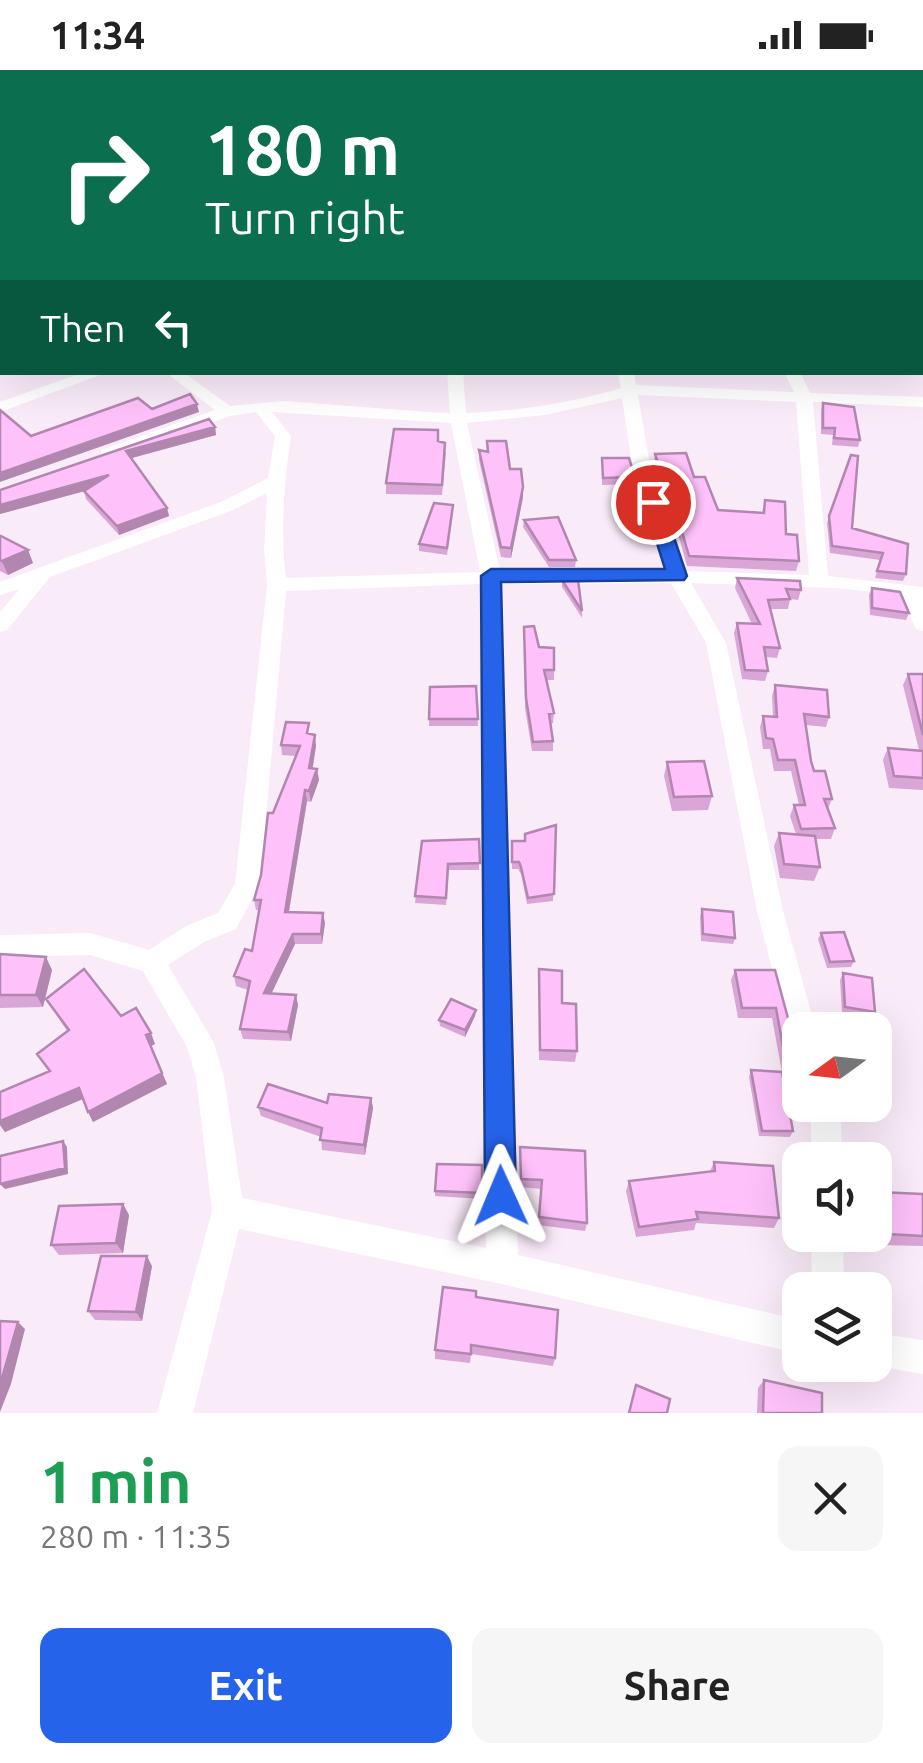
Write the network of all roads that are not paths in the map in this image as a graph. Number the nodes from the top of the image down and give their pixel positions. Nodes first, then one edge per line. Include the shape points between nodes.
1 (91, 375) edge
2 (176, 375) edge
3 (455, 375) edge
4 (794, 375) edge
5 (629, 381) edge
6 (804, 396) junction
7 (923, 402) edge
8 (0, 407) edge
9 (260, 408) junction
10 (226, 411) junction
11 (458, 418) junction
12 (87, 461) edge
13 (276, 481) junction
14 (43, 573) junction
15 (491, 576) junction
16 (677, 576) junction
17 (818, 582) junction
18 (277, 585) junction
19 (0, 588) edge
20 (916, 592) edge
21 (923, 624) edge
22 (0, 625) edge
23 (0, 946) edge
24 (152, 962) junction
25 (797, 1012) edge
26 (228, 1211) junction
27 (502, 1268) junction
28 (782, 1332) edge
29 (892, 1352) edge
30 (923, 1357) edge
31 (175, 1413) edge

1 - 8 street
2 - 10 street
3 - 11 street
4 - 6 street
5 - 6 street
5 - 11 street via 592,403
5 - 16 street via 641,465
6 - 7 street
6 - 17 street
9 - 10 street
9 - 11 street
9 - 13 street via 283,436
10 - 12 street
11 - 15 street
13 - 14 street via 227,506
13 - 18 street
14 - 19 street
14 - 22 street
15 - 16 street
15 - 18 street
15 - 27 street
16 - 17 street
16 - 25 street via 716,644
17 - 20 street
18 - 24 street via 246,885 227,921
20 - 21 street
23 - 24 street via 90,944
24 - 26 street via 200,1044
26 - 27 street
26 - 31 street
27 - 28 street
29 - 30 street

